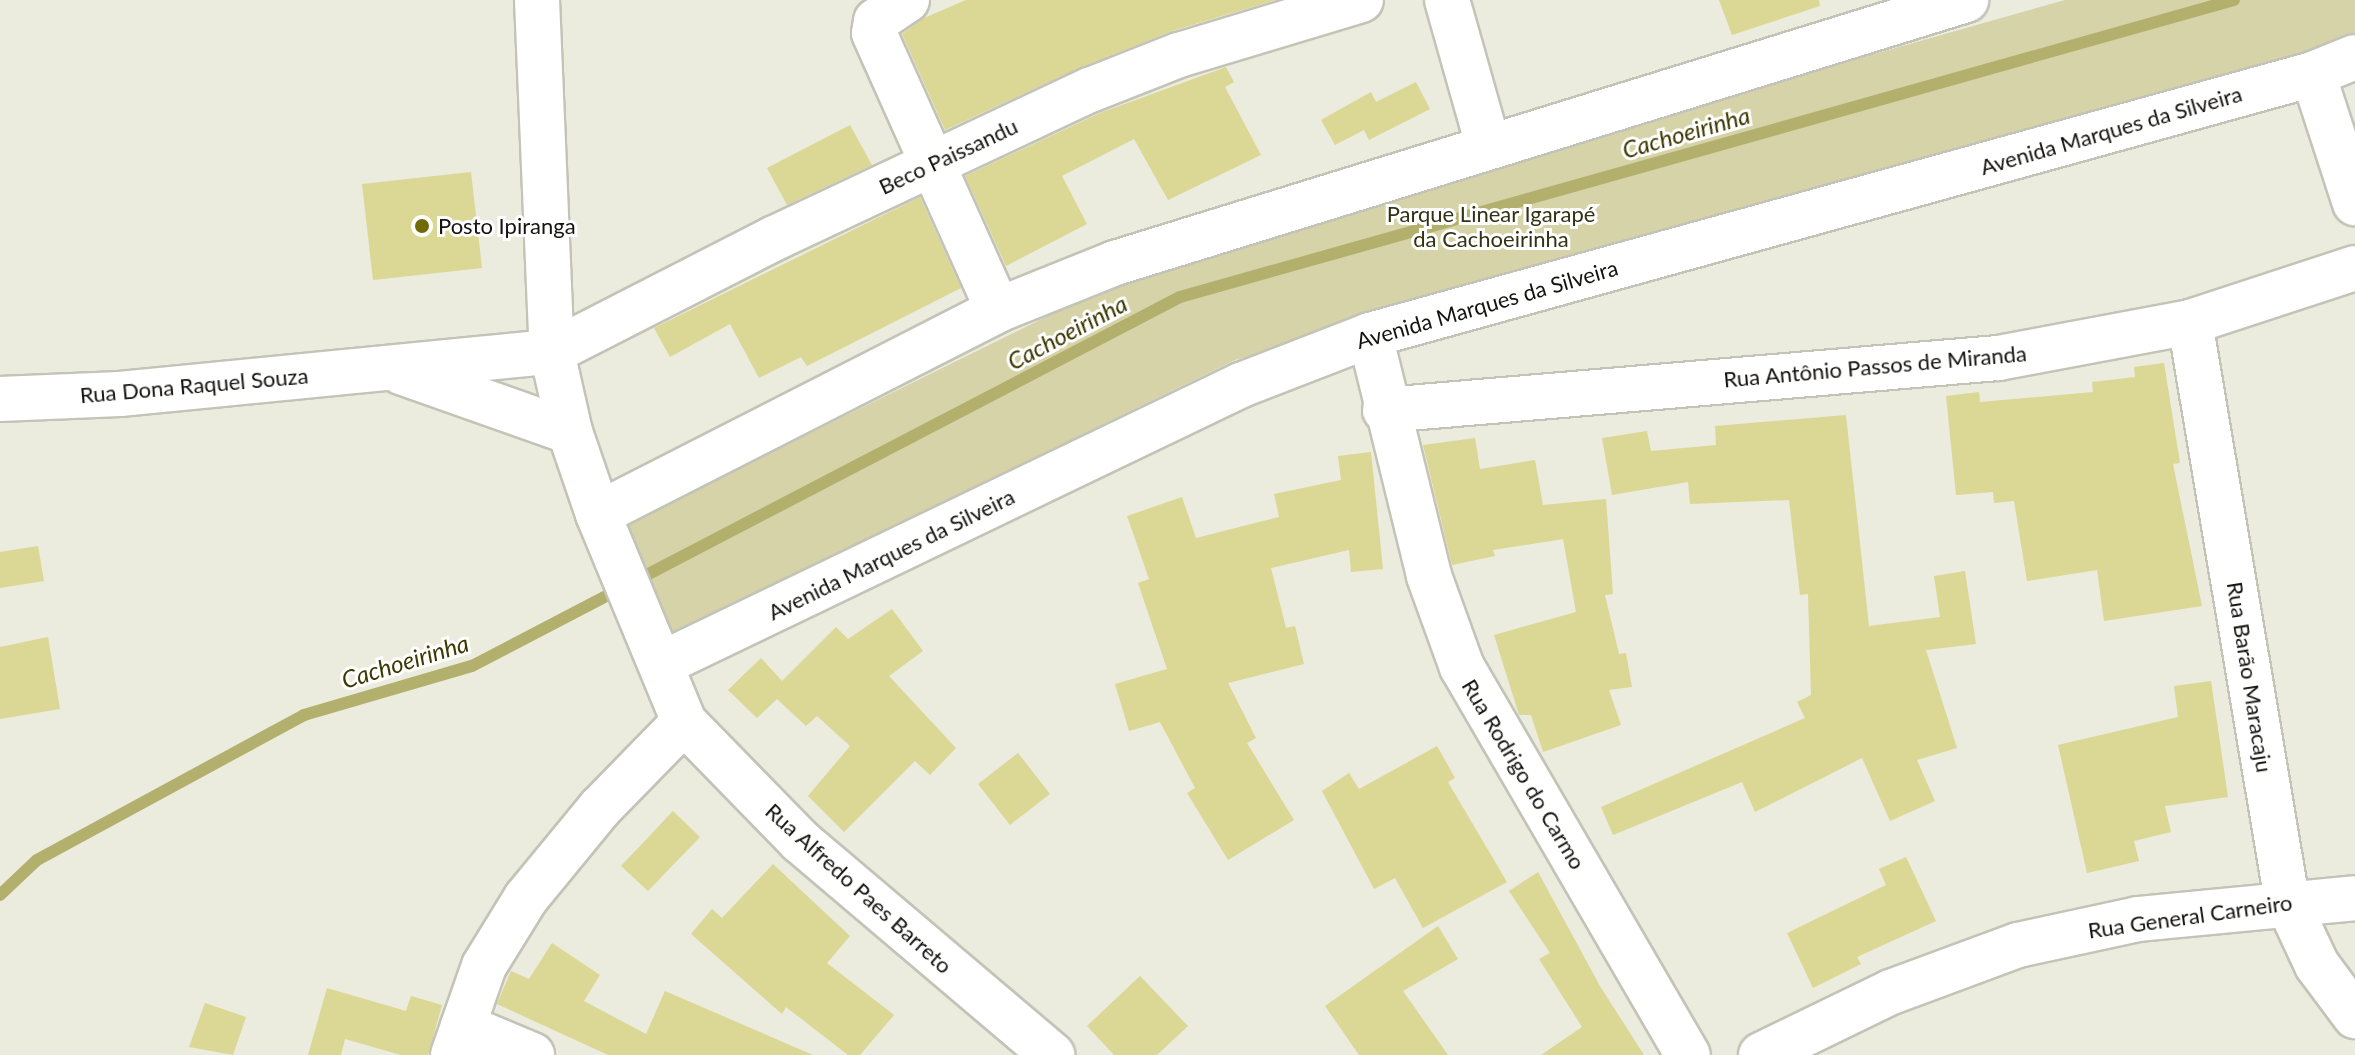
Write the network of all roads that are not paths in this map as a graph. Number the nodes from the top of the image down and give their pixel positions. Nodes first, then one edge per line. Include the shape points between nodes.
1 (537, 0) edge
2 (907, 0) edge
3 (1361, 0) edge
4 (1447, 0) edge
5 (1966, 0) edge
6 (1268, 13) edge
7 (2355, 57) edge
8 (2313, 74) junction
9 (1488, 145) junction
10 (933, 163) junction
11 (2355, 203) edge
12 (2355, 268) edge
13 (998, 310) junction
14 (2190, 322) junction
15 (1370, 335) junction
16 (552, 352) junction
17 (387, 367) junction
18 (0, 399) edge
19 (1385, 410) junction
20 (570, 432) junction
21 (605, 530) junction
22 (657, 654) junction
23 (684, 722) junction
24 (2355, 898) edge
25 (2287, 901) junction
26 (2355, 1016) edge
27 (458, 1040) edge
28 (532, 1055) edge
29 (1052, 1055) edge
30 (1688, 1055) edge
31 (1761, 1055) edge

1 - 16 street, Rua Alfredo Paes Barreto
2 - 10 street via 876,21 874,33
3 - 6 street, Beco Paissandu
4 - 9 street
5 - 9 street
6 - 10 street, Beco Paissandu
7 - 8 street, Avenida Marques da Silveira
8 - 11 street
8 - 15 street, Avenida Marques da Silveira
9 - 13 street via 1115,263
10 - 13 street
10 - 16 street, Beco Paissandu
12 - 14 street, Rua Antônio Passos de Miranda
13 - 21 street
14 - 19 street, Rua Antônio Passos de Miranda via 1998,358
14 - 25 street, Rua Barão Maracaju
15 - 19 street, Rua Rodrigo do Carmo
15 - 22 street, Avenida Marques da Silveira via 1241,385
16 - 17 street, Rua Dona Raquel Souza
16 - 20 street, Rua Alfredo Paes Barreto
17 - 18 street, Rua Dona Raquel Souza via 120,394
17 - 20 street, Rua Dona Raquel Souza
19 - 30 street, Rua Rodrigo do Carmo via 1429,576 1462,667
20 - 21 street, Rua Alfredo Paes Barreto
21 - 22 street, Rua Alfredo Paes Barreto
22 - 23 street, Rua Alfredo Paes Barreto
23 - 27 street via 600,808 526,898 484,966
23 - 29 street, Rua Alfredo Paes Barreto via 800,841
24 - 25 street, Rua General Carneiro
25 - 26 street, Rua Barão Maracaju via 2317,965
25 - 31 street, Rua General Carneiro via 2138,919 2018,945 1891,992
27 - 28 street

